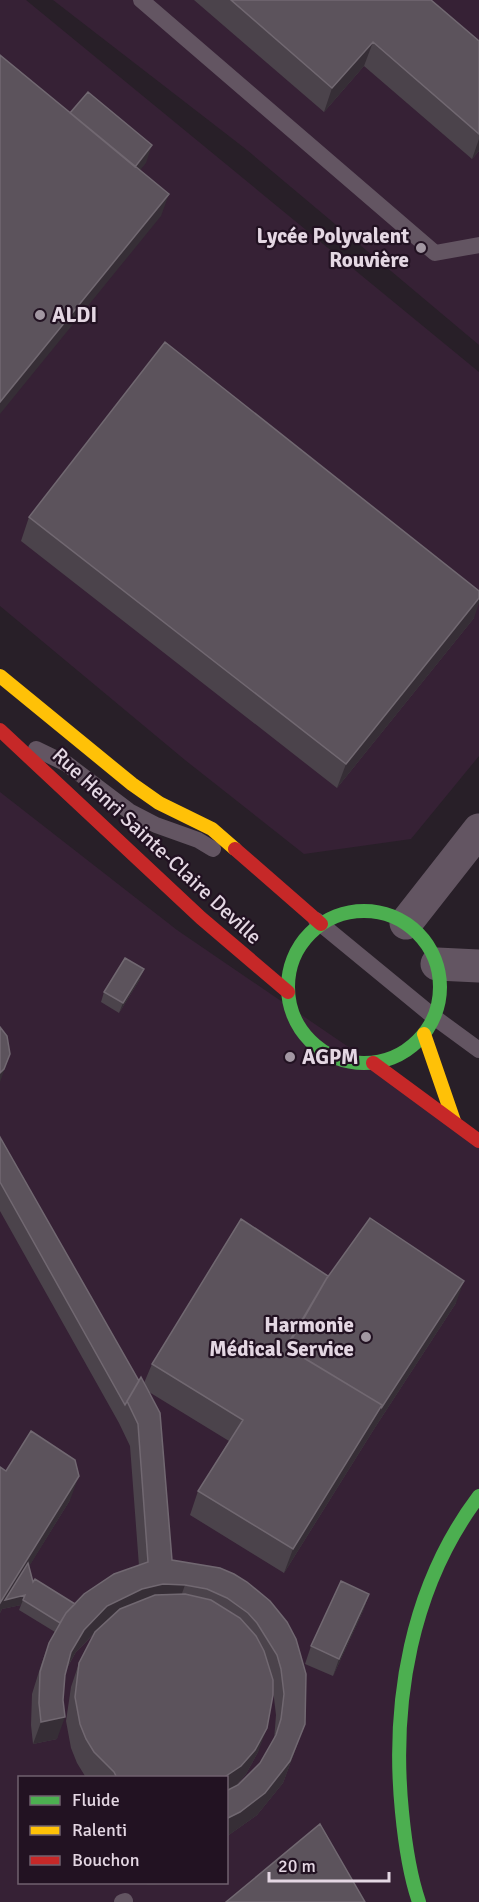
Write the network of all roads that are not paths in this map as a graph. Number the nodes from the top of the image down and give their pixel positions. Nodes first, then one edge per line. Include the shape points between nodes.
1 (141, 0) edge
2 (479, 245) edge
3 (0, 676) edge
4 (1, 731) edge
5 (479, 830) edge
6 (406, 923) junction
7 (321, 924) junction
8 (437, 964) junction
9 (479, 966) edge
10 (288, 992) junction
11 (434, 1017) junction
12 (424, 1034) junction
13 (479, 1050) edge
14 (373, 1063) junction
15 (454, 1121) junction
16 (479, 1141) edge
17 (479, 1496) edge
18 (419, 1902) edge

1 - 2 lane via 435,253
3 - 7 main road, Rue Henri Sainte-Claire Deville via 132,784 159,803 212,829
4 - 7 lane via 67,764 129,811 198,840
4 - 10 main road, Rue Henri Sainte-Claire Deville via 201,918
5 - 6 street
6 - 7 main road via 390,915 364,911 337,916
6 - 8 main road via 425,941
7 - 10 main road via 303,942 291,966
7 - 11 lane
8 - 9 street
8 - 11 main road via 439,1000
10 - 14 main road via 294,1016 307,1037 326,1053 348,1061
11 - 12 main road
11 - 13 lane
12 - 14 main road via 410,1048
12 - 15 main road
14 - 15 main road
15 - 16 main road
17 - 18 main road via 454,1532 424,1599 406,1658 398,1724 398,1782

